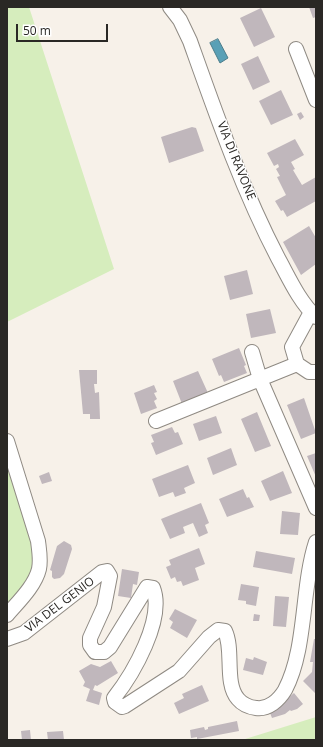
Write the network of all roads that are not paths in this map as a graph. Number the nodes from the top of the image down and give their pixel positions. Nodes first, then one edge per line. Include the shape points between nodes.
1 (170, 7) edge
2 (296, 49) dead end
3 (316, 100) edge
4 (313, 314) edge
5 (252, 352) dead end
6 (297, 364) junction
7 (316, 372) edge
8 (260, 378) junction
9 (156, 421) dead end
10 (7, 441) edge
11 (316, 508) edge
12 (316, 542) edge
13 (7, 615) edge
14 (7, 639) edge

1 - 4 street, VIA DI RAVONE via 180,20 190,41 265,232 293,287
2 - 3 street
4 - 6 street, VIA DI RAVONE via 292,347
5 - 8 street
6 - 7 street via 309,372
6 - 8 street
8 - 9 street
8 - 11 street
10 - 13 street, VIA DEL GENIO via 40,553 39,569 30,586
12 - 14 street, VIA DEL GENIO via 311,558 296,659 284,690 274,704 261,709 246,706 237,698 232,688 229,639 225,631 218,630 179,671 166,680 125,706 114,702 114,698 140,658 156,614 156,598 153,588 147,587 110,647 104,652 95,652 90,644 90,638 104,607 110,576 107,571 102,572 24,632

